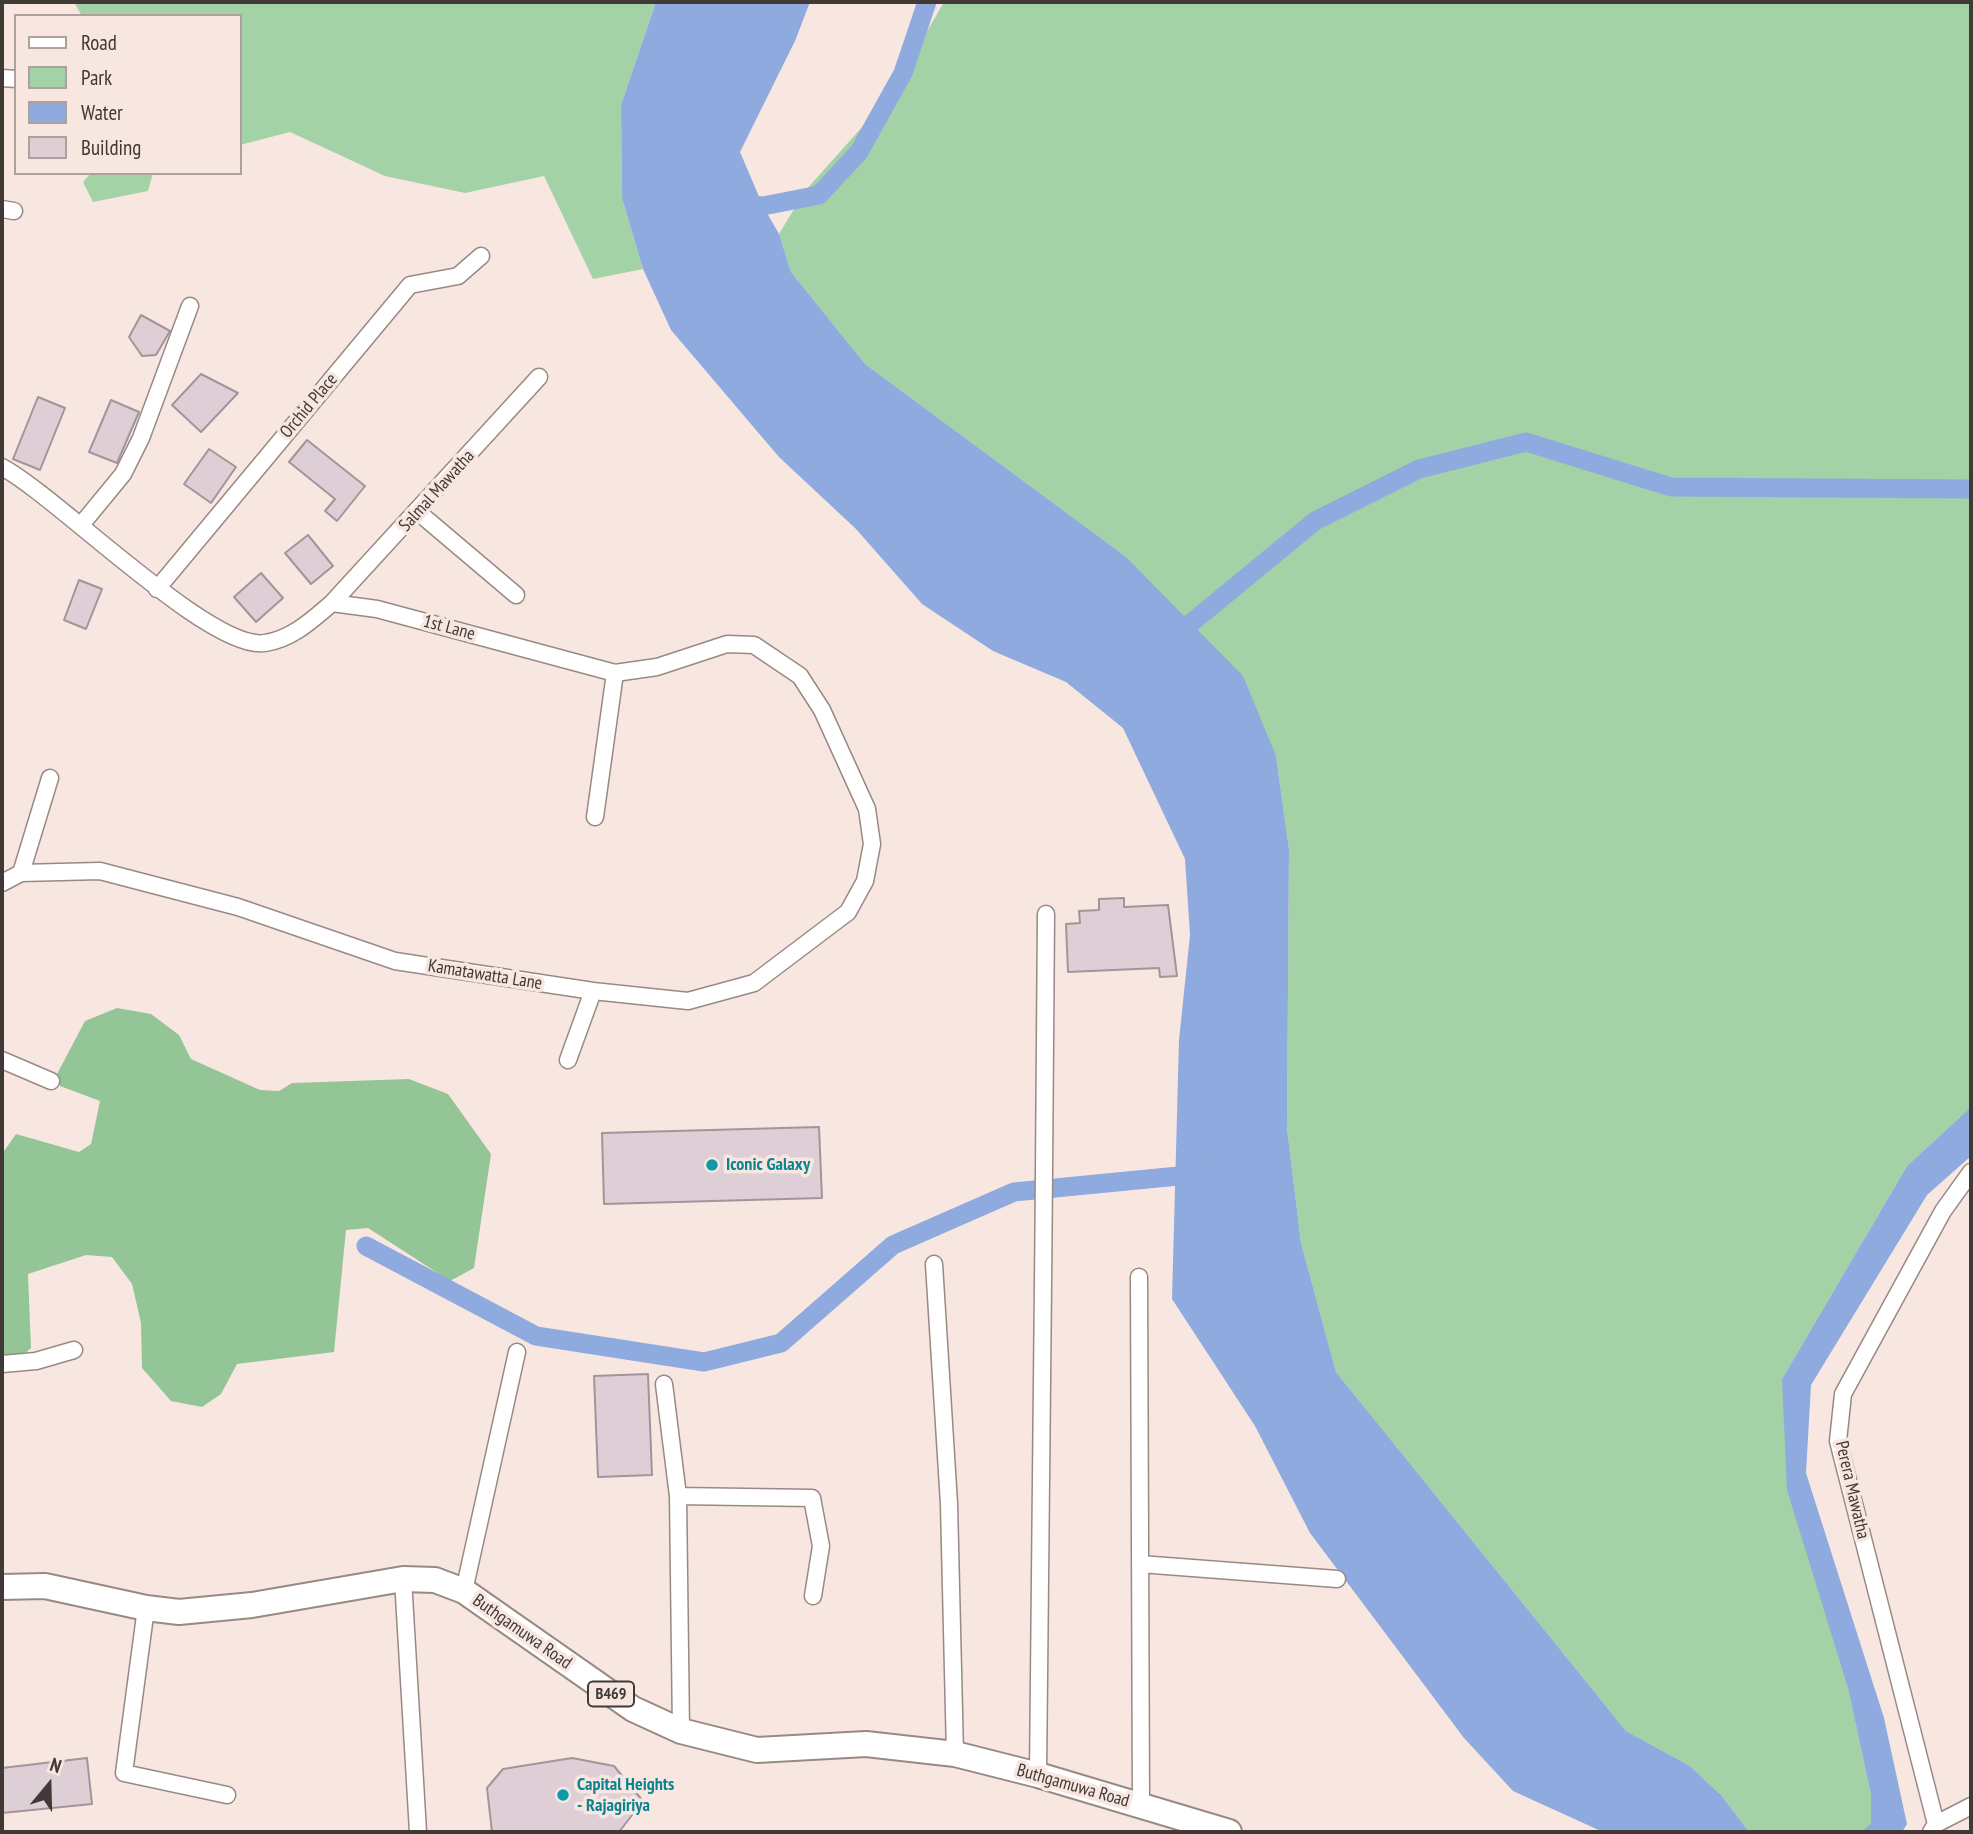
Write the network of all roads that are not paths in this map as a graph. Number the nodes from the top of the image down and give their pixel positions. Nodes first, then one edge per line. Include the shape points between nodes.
1 (481, 256) dead end
2 (190, 306) dead end
3 (539, 377) dead end
4 (2, 467) edge
5 (418, 512) junction
6 (81, 525) junction
7 (157, 589) junction
8 (516, 595) dead end
9 (332, 603) junction
10 (615, 673) junction
11 (50, 778) dead end
12 (867, 809) joint
13 (595, 817) dead end
14 (21, 873) junction
15 (2, 883) edge
16 (1046, 914) dead end
17 (593, 991) junction
18 (2, 1060) edge
19 (568, 1060) dead end
20 (51, 1081) dead end
21 (1971, 1172) edge
22 (934, 1264) dead end
23 (1139, 1277) dead end
24 (74, 1350) dead end
25 (517, 1353) dead end
26 (2, 1364) edge
27 (664, 1384) dead end
28 (678, 1496) junction
29 (1140, 1564) junction
30 (403, 1579) junction
31 (1337, 1579) dead end
32 (2, 1587) edge
33 (464, 1591) junction
34 (813, 1596) dead end
35 (146, 1608) junction
36 (681, 1731) junction
37 (955, 1754) junction
38 (1038, 1775) junction
39 (227, 1795) dead end
40 (1141, 1805) junction
41 (1971, 1806) edge
42 (1934, 1828) edge
43 (418, 1832) edge
44 (1229, 1832) edge

1 - 7 street, Orchid Place via 458,276 410,285
2 - 6 street via 141,438 123,474
3 - 5 street, Salmal Mawatha
4 - 6 street
5 - 8 street
5 - 9 street, Salmal Mawatha
6 - 7 street
7 - 9 street via 232,637 263,644 298,631
9 - 10 street, 1st Lane via 377,609
10 - 12 street, 1st Lane via 657,667 727,644 754,645 800,676 822,710
10 - 13 street
11 - 14 street
12 - 17 street, Kamatawatta Lane via 872,844 865,881 848,912 754,984 688,1001
14 - 15 street, Kamatawatta Lane
14 - 17 street, Kamatawatta Lane via 100,871 238,907 395,961
16 - 38 street
17 - 19 street
18 - 20 street
21 - 42 street, Perera Mawatha via 1943,1211 1843,1394 1838,1441
22 - 37 street via 949,1504
23 - 29 street
24 - 26 street via 36,1361
25 - 33 street
27 - 28 street
28 - 34 street via 812,1498 821,1546
28 - 36 street
29 - 31 street
29 - 40 street
30 - 33 main road, Buthgamuwa Road / B469 via 435,1580
30 - 35 main road, Buthgamuwa Road / B469 via 252,1605 179,1612
30 - 43 street
32 - 35 main road, Buthgamuwa Road / B469 via 46,1587
33 - 36 main road, Buthgamuwa Road / B469 via 633,1709
35 - 39 street via 124,1773
36 - 37 main road, Buthgamuwa Road / B469 via 757,1750 866,1744
37 - 38 main road, Buthgamuwa Road / B469
38 - 40 main road, Buthgamuwa Road / B469
40 - 44 main road, Buthgamuwa Road / B469
41 - 42 street

